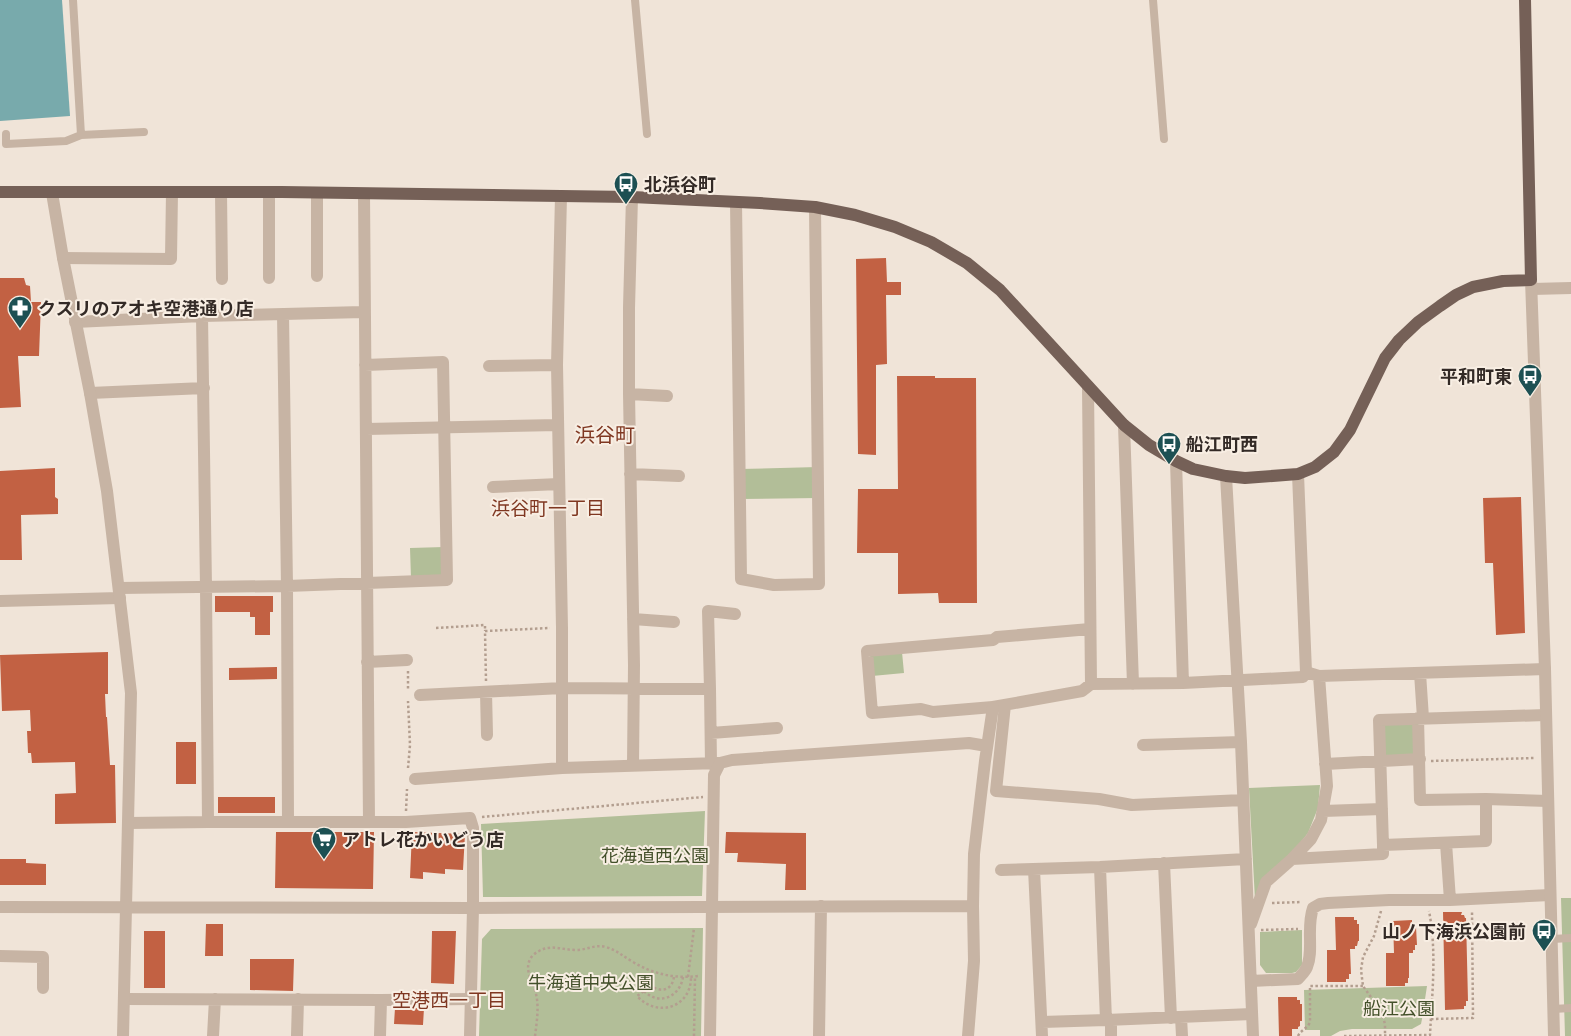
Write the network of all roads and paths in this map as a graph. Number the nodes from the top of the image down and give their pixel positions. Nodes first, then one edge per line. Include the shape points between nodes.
1 (73, 0) edge
2 (636, 0) edge
3 (1153, 0) edge
4 (1525, 0) edge
5 (144, 132) dead end
6 (6, 134) dead end
7 (647, 134) dead end
8 (81, 135) junction
9 (1164, 139) dead end
10 (0, 192) edge
11 (172, 192) junction
12 (221, 192) junction
13 (269, 192) junction
14 (52, 193) junction
15 (317, 193) junction
16 (364, 194) junction
17 (561, 196) junction
18 (632, 197) junction
19 (736, 202) junction
20 (815, 207) junction
21 (63, 258) junction
22 (317, 276) dead end
23 (269, 278) dead end
24 (222, 279) dead end
25 (1532, 285) junction
26 (1571, 288) edge
27 (364, 312) junction
28 (283, 314) junction
29 (202, 316) junction
30 (75, 322) junction
31 (365, 365) junction
32 (557, 365) junction
33 (489, 366) dead end
34 (1088, 386) junction
35 (204, 388) junction
36 (90, 393) junction
37 (629, 394) junction
38 (667, 396) dead end
39 (558, 425) junction
40 (1124, 425) junction
41 (444, 427) junction
42 (366, 429) junction
43 (1176, 461) junction
44 (630, 474) junction
45 (1298, 474) junction
46 (679, 476) dead end
47 (1226, 476) junction
48 (559, 484) junction
49 (492, 487) dead end
50 (367, 583) junction
51 (287, 586) junction
52 (206, 587) junction
53 (120, 593) junction
54 (0, 601) edge
55 (736, 614) dead end
56 (633, 619) junction
57 (674, 622) dead end
58 (436, 628) dead end
59 (562, 628) junction
60 (1090, 629) junction
61 (485, 631) junction
62 (407, 660) joint
63 (367, 662) junction
64 (1545, 669) junction
65 (1306, 672) junction
66 (1420, 673) junction
67 (1319, 676) junction
68 (1238, 680) junction
69 (1183, 683) junction
70 (1091, 684) junction
71 (1133, 684) junction
72 (562, 688) junction
73 (634, 688) junction
74 (710, 689) junction
75 (486, 692) junction
76 (420, 695) dead end
77 (999, 706) junction
78 (1546, 715) junction
79 (1420, 718) junction
80 (777, 728) dead end
81 (711, 733) junction
82 (486, 735) dead end
83 (1241, 742) junction
84 (987, 746) junction
85 (1143, 746) dead end
86 (1547, 758) junction
87 (1420, 760) junction
88 (1380, 761) junction
89 (716, 763) junction
90 (1325, 764) junction
91 (633, 765) junction
92 (562, 768) junction
93 (410, 779) junction
94 (714, 796) junction
95 (1486, 799) junction
96 (1243, 800) junction
97 (1548, 800) junction
98 (1382, 809) junction
99 (1323, 811) junction
100 (470, 818) junction
101 (208, 822) junction
102 (288, 822) junction
103 (369, 822) junction
104 (406, 822) junction
105 (128, 823) junction
106 (1446, 843) junction
107 (1383, 845) junction
108 (1246, 859) junction
109 (1292, 859) junction
110 (1164, 863) junction
111 (1100, 867) junction
112 (1034, 869) junction
113 (1001, 870) dead end
114 (1550, 895) junction
115 (1389, 900) junction
116 (1427, 900) junction
117 (1450, 900) junction
118 (1258, 903) junction
119 (821, 906) junction
120 (973, 906) junction
121 (0, 907) edge
122 (712, 907) junction
123 (1472, 907) dead end
124 (126, 908) junction
125 (473, 908) junction
126 (1313, 908) junction
127 (694, 928) dead end
128 (1309, 929) junction
129 (1249, 930) junction
130 (1571, 938) edge
131 (1552, 939) junction
132 (0, 956) edge
133 (702, 976) dead end
134 (674, 977) junction
135 (683, 977) junction
136 (689, 977) junction
137 (695, 977) junction
138 (1251, 981) junction
139 (1363, 986) junction
140 (43, 988) dead end
141 (644, 991) junction
142 (124, 999) junction
143 (214, 999) junction
144 (298, 999) junction
145 (470, 999) junction
146 (381, 1000) junction
147 (1571, 1008) edge
148 (1553, 1009) junction
149 (1252, 1014) junction
150 (1176, 1017) junction
151 (1430, 1019) junction
152 (1108, 1020) junction
153 (1042, 1022) junction
154 (1430, 1035) edge
155 (124, 1036) edge
156 (213, 1036) edge
157 (297, 1036) edge
158 (380, 1036) edge
159 (470, 1036) edge
160 (535, 1036) edge
161 (694, 1036) edge
162 (710, 1036) edge
163 (819, 1036) edge
164 (968, 1036) edge
165 (1042, 1036) edge
166 (1111, 1036) edge
167 (1182, 1036) edge
168 (1253, 1036) edge
169 (1298, 1036) edge
170 (1344, 1036) edge
171 (1385, 1036) edge
172 (1554, 1036) edge

1 - 8 lane
2 - 7 lane
3 - 9 lane
4 - 25 main road
5 - 8 lane
6 - 8 lane via 6,144 66,141
10 - 14 main road
11 - 12 main road
11 - 14 main road
11 - 21 street via 171,259
12 - 13 main road
12 - 24 street
13 - 15 main road
13 - 23 street
14 - 21 street
15 - 16 main road
15 - 22 street
16 - 17 main road
16 - 27 street
17 - 18 main road
17 - 32 street
18 - 19 main road
18 - 37 street
19 - 20 main road
19 - 20 street via 741,579 774,585 819,584
20 - 34 main road via 895,227 931,242 967,263 1000,290
21 - 30 street
25 - 26 street
25 - 45 main road via 1503,281 1473,287 1418,322 1385,358 1350,430 1334,452 1316,467
25 - 64 street
27 - 28 street
27 - 31 street
28 - 29 street
28 - 51 street
29 - 30 street
29 - 35 street
30 - 36 street
31 - 41 street via 443,362
31 - 42 street
32 - 33 street
32 - 39 street
34 - 40 main road
34 - 60 street
35 - 36 street
35 - 52 street
36 - 53 street
37 - 38 street
37 - 44 street
39 - 41 street
39 - 48 street
40 - 43 main road
40 - 71 street
41 - 42 street
41 - 50 street via 447,580
42 - 50 street
43 - 47 main road
43 - 69 street
44 - 46 street
44 - 56 street
45 - 47 main road via 1245,478
45 - 65 street
47 - 68 street
48 - 49 street
48 - 59 street
50 - 51 street
50 - 63 street
51 - 52 street
51 - 102 street
52 - 53 street
52 - 101 street
53 - 54 street
53 - 105 street via 131,693
55 - 74 street via 708,611
56 - 57 street
56 - 73 street
58 - 61 path via 485,625
59 - 61 path
59 - 72 street
60 - 70 street
60 - 77 street via 867,651 872,713
61 - 75 path
62 - 63 street
62 - 93 path
63 - 103 street
64 - 66 street
64 - 78 street
65 - 67 street
65 - 68 street via 1303,677
66 - 67 street
66 - 79 street
67 - 90 street
68 - 69 street
68 - 83 street
69 - 71 street
70 - 71 street
70 - 77 street via 1082,691
72 - 73 street
72 - 75 street
72 - 92 street
73 - 74 street
73 - 91 street
74 - 81 street
75 - 76 street
75 - 82 street
77 - 84 street
77 - 96 street via 996,791 1099,799 1132,805
78 - 79 street
78 - 86 street
79 - 87 street
79 - 88 street via 1379,720
80 - 81 street
81 - 89 street
83 - 85 street
83 - 96 street
84 - 89 street via 959,743
84 - 120 street via 974,854
86 - 87 path
86 - 97 street
87 - 88 street
87 - 95 street via 1420,800
88 - 90 street
88 - 98 street
89 - 91 street
89 - 94 street
90 - 99 street via 1327,786
91 - 92 street
92 - 93 street
93 - 104 path
94 - 100 path
94 - 122 street
95 - 97 street
95 - 106 street via 1486,841
96 - 108 street
97 - 114 street
98 - 99 street
98 - 107 street
99 - 109 street via 1311,839
100 - 104 street
100 - 125 street via 473,828
101 - 102 street
101 - 105 street
102 - 103 street
103 - 104 street
105 - 124 street
106 - 107 street
106 - 117 street
107 - 109 street via 1383,854
108 - 110 street
108 - 129 street
109 - 118 street via 1266,882
110 - 111 street
110 - 150 street
111 - 112 street
111 - 152 street
112 - 113 street
112 - 153 street
114 - 117 street
114 - 131 street
115 - 116 street
115 - 126 street via 1320,904
115 - 139 path via 1381,909 1374,936 1363,957
116 - 117 street
116 - 151 path via 1434,964
118 - 126 path via 1307,902
118 - 129 street
119 - 120 street
119 - 122 street
119 - 163 street
120 - 164 street via 974,961
121 - 124 street
122 - 125 street
122 - 162 street
123 - 151 path via 1473,1018
124 - 125 street
124 - 142 street
125 - 145 street
126 - 128 street
127 - 136 path
128 - 129 path
128 - 138 street via 1309,962 1298,979
129 - 138 street
130 - 131 lane
131 - 148 street
132 - 140 street via 43,956
133 - 137 path
134 - 135 path
134 - 141 path via 668,989 663,991 652,986
134 - 160 path via 652,972 604,947 578,950 545,948 529,961 528,972 538,1000
135 - 136 path
135 - 141 path via 678,991 670,997 658,998
136 - 137 path
136 - 141 path via 691,985 686,995 681,1002 668,1008 643,1002 637,996
137 - 161 path
138 - 149 street
139 - 169 path via 1310,986 1310,1022
139 - 171 path via 1381,1011
142 - 143 street
142 - 155 street
143 - 144 street
143 - 156 street
144 - 146 street
144 - 157 street
145 - 146 street
145 - 159 street
146 - 158 street
147 - 148 lane
148 - 172 street
149 - 150 street
149 - 168 street
150 - 152 street
150 - 167 street
151 - 154 path
152 - 153 street
152 - 166 street
153 - 165 street
154 - 171 path
170 - 171 path

